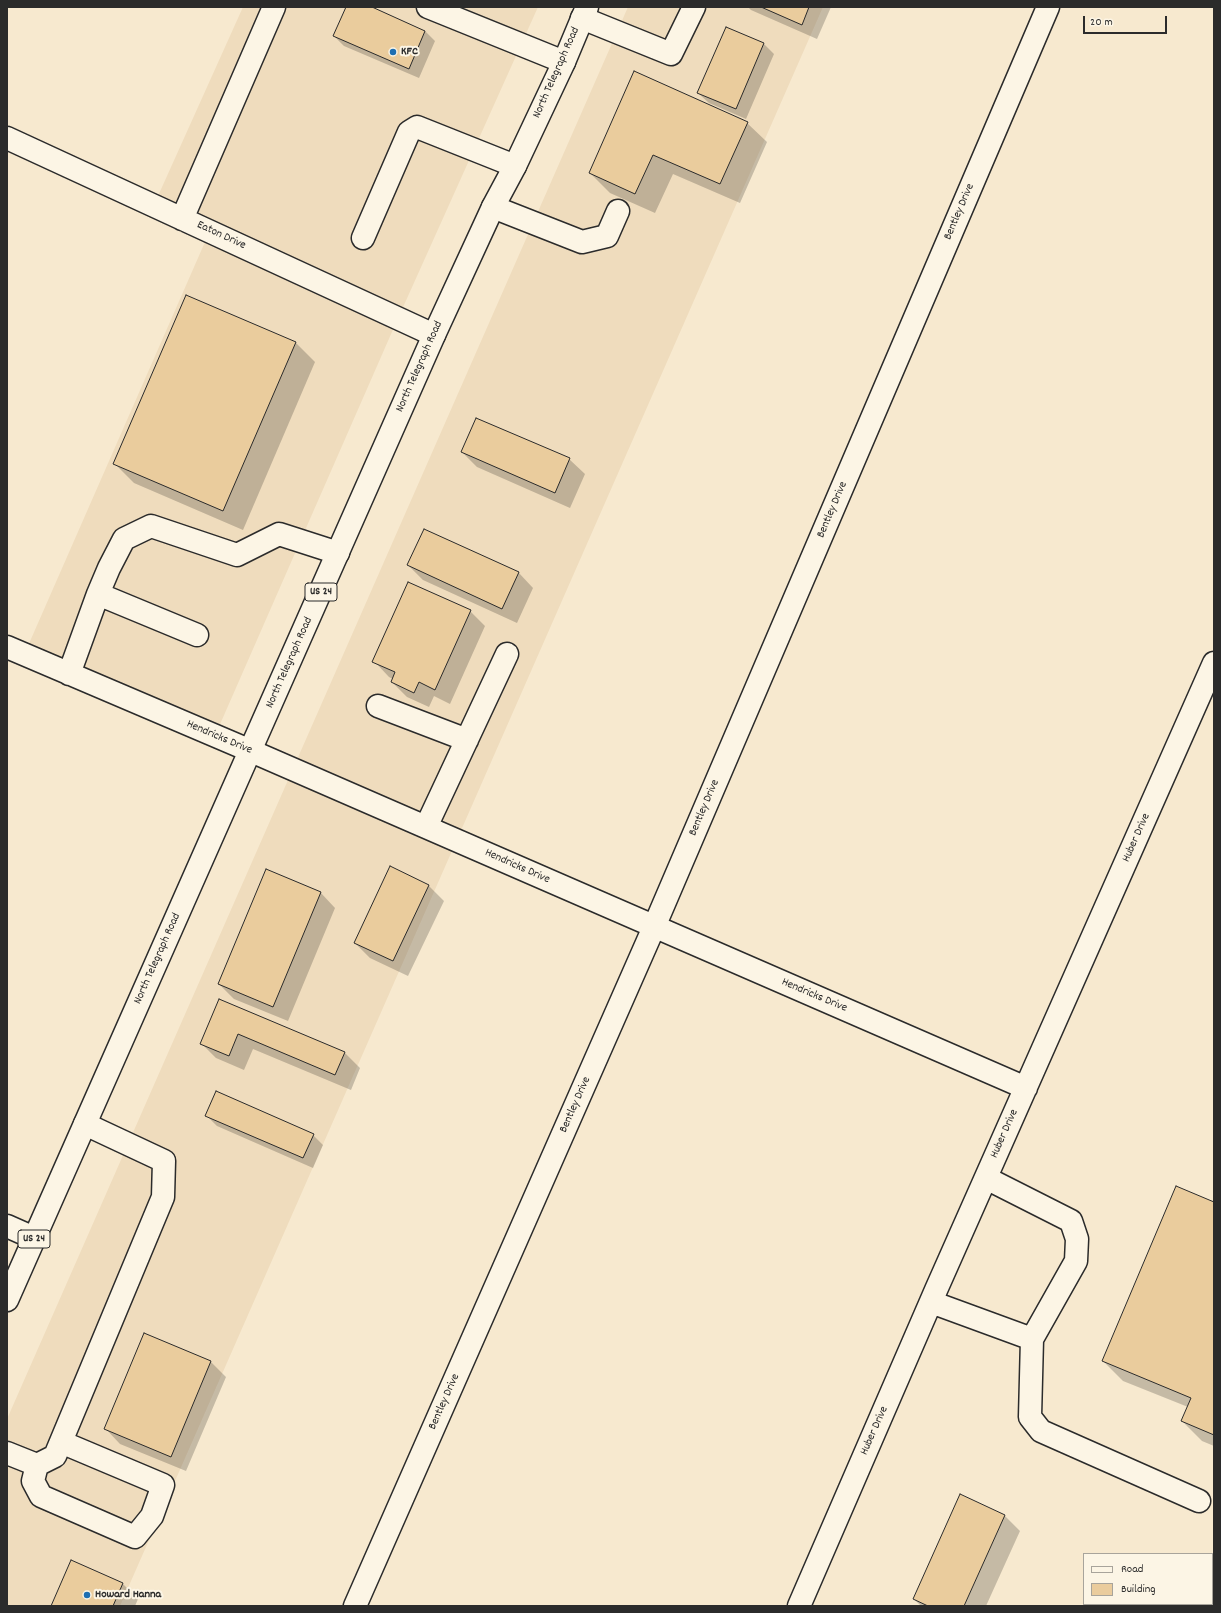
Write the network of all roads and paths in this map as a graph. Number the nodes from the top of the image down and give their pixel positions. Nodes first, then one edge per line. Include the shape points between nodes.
1 (274, 7) edge
2 (428, 7) edge
3 (694, 7) edge
4 (1048, 7) edge
5 (584, 13) edge
6 (564, 62) junction
7 (7, 138) edge
8 (515, 166) junction
9 (493, 207) junction
10 (618, 211) dead end
11 (182, 218) junction
12 (363, 238) dead end
13 (434, 335) junction
14 (338, 553) junction
15 (98, 594) junction
16 (197, 635) dead end
17 (7, 647) edge
18 (507, 654) dead end
19 (1214, 663) edge
20 (69, 674) junction
21 (378, 706) dead end
22 (467, 740) junction
23 (251, 751) junction
24 (426, 827) junction
25 (654, 927) junction
26 (1026, 1088) junction
27 (85, 1124) junction
28 (986, 1178) junction
29 (7, 1226) edge
30 (34, 1238) junction
31 (7, 1300) edge
32 (931, 1302) junction
33 (1032, 1339) junction
34 (61, 1442) junction
35 (7, 1453) edge
36 (37, 1465) junction
37 (1199, 1501) dead end
38 (355, 1606) edge
39 (799, 1606) edge

1 - 11 street
2 - 6 street
3 - 5 street via 671,54
4 - 25 street, Bentley Drive
5 - 6 street, North Telegraph Road / US 24
6 - 8 street, North Telegraph Road / US 24
7 - 11 street, Eaton Drive
8 - 9 street, North Telegraph Road / US 24
8 - 12 street via 417,127 409,132
9 - 10 street via 582,242 607,236
9 - 13 street, North Telegraph Road / US 24
11 - 13 street, Eaton Drive
13 - 14 street, North Telegraph Road / US 24
14 - 15 street via 279,534 237,555 151,526 124,539
14 - 23 street, North Telegraph Road / US 24
15 - 16 street
15 - 20 street
17 - 20 street, Hendricks Drive
18 - 22 street
19 - 26 street, Huber Drive
20 - 23 street, Hendricks Drive
21 - 22 street
22 - 24 street
23 - 24 street, Hendricks Drive
23 - 27 street, North Telegraph Road / US 24
24 - 25 street, Hendricks Drive
25 - 26 street, Hendricks Drive
25 - 38 street, Bentley Drive
26 - 28 street, Huber Drive
27 - 30 street, North Telegraph Road / US 24
27 - 34 street via 164,1161 163,1197
28 - 32 street, Huber Drive
28 - 33 street via 1071,1221 1077,1239 1076,1261
29 - 30 street
30 - 31 street, North Telegraph Road / US 24
32 - 33 street
32 - 39 street, Huber Drive
33 - 37 street via 1030,1417 1041,1431
34 - 36 street via 55,1456
34 - 36 street via 163,1485 152,1516 136,1537 41,1496 33,1481
35 - 36 street

